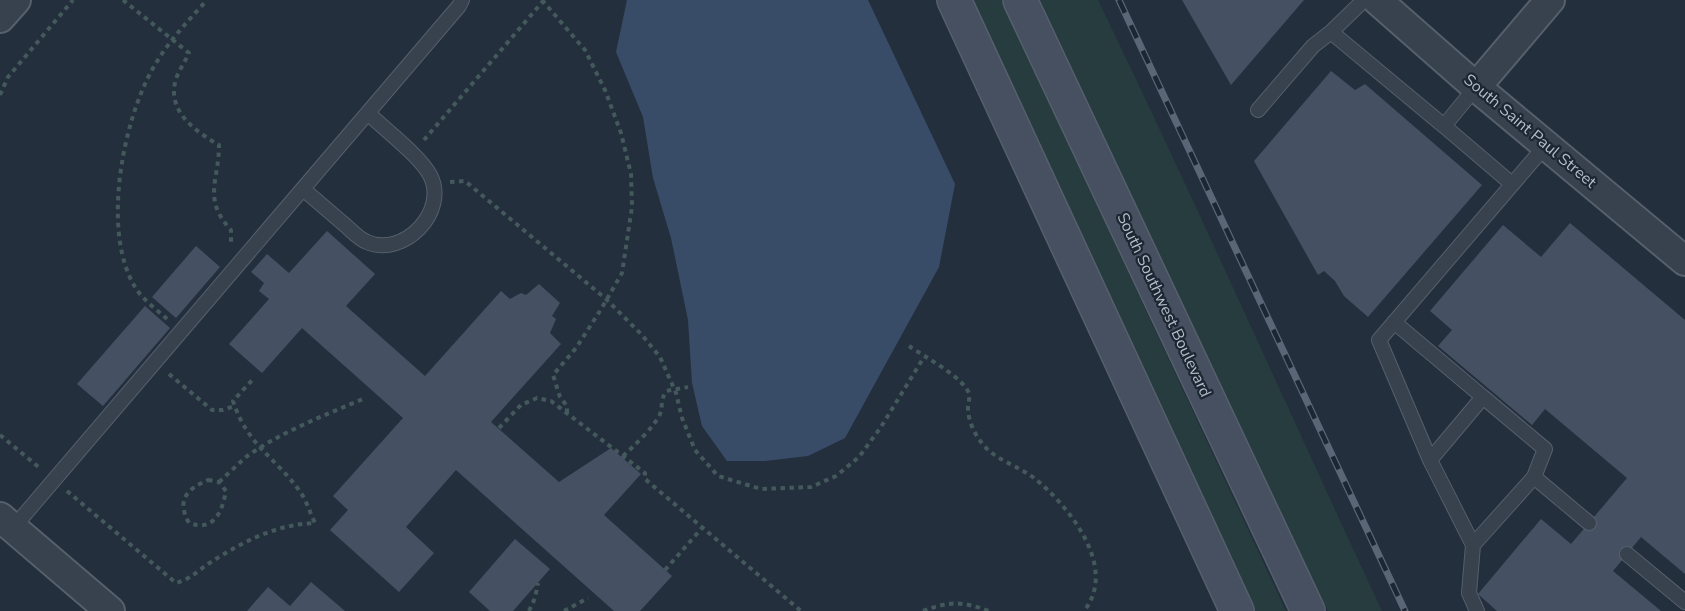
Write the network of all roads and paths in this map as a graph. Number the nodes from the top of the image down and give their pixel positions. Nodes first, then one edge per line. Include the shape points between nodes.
1 (16, 0) edge
2 (73, 0) edge
3 (123, 0) edge
4 (207, 0) edge
5 (462, 0) edge
6 (543, 0) edge
7 (954, 0) edge
8 (1020, 0) edge
9 (1364, 0) edge
10 (1377, 0) edge
11 (1550, 0) edge
12 (0, 18) edge
13 (1331, 32) junction
14 (171, 40) junction
15 (1476, 87) junction
16 (0, 94) edge
17 (1258, 110) dead end
18 (368, 113) junction
19 (1444, 126) junction
20 (416, 134) dead end
21 (423, 141) junction
22 (1546, 145) junction
23 (428, 147) dead end
24 (447, 171) dead end
25 (1512, 183) junction
26 (303, 189) junction
27 (231, 250) dead end
28 (1685, 261) edge
29 (606, 299) junction
30 (1394, 322) junction
31 (181, 332) junction
32 (909, 346) dead end
33 (924, 357) junction
34 (164, 375) dead end
35 (254, 378) dead end
36 (688, 387) dead end
37 (674, 390) junction
38 (1483, 397) junction
39 (363, 399) dead end
40 (235, 406) junction
41 (567, 413) junction
42 (499, 429) dead end
43 (0, 435) edge
44 (260, 449) junction
45 (623, 456) junction
46 (1430, 460) junction
47 (1534, 477) junction
48 (54, 480) junction
49 (74, 481) dead end
50 (219, 482) junction
51 (66, 490) junction
52 (6, 522) edge
53 (1589, 523) dead end
54 (702, 528) junction
55 (1473, 545) junction
56 (1627, 554) dead end
57 (665, 570) dead end
58 (537, 583) dead end
59 (588, 598) dead end
60 (1685, 602) edge
61 (110, 611) edge
62 (529, 611) edge
63 (564, 611) edge
64 (801, 611) edge
65 (923, 611) edge
66 (989, 611) edge
67 (1084, 611) edge
68 (1238, 611) edge
69 (1308, 611) edge
70 (1477, 611) edge

1 - 12 street
2 - 16 path via 8,77
3 - 14 path
4 - 14 path
5 - 18 lane
6 - 21 path
6 - 29 path via 585,50 621,134 632,174 632,207 622,273
7 - 68 main road
8 - 69 main road, South Southwest Boulevard
9 - 13 lane
10 - 15 street, South Saint Paul Street
11 - 15 street
13 - 17 lane via 1313,46
13 - 19 lane
14 - 27 path via 189,53 176,80 178,110 200,134 219,145 214,201 219,218 231,230
14 - 31 path via 153,69 132,120 122,156 118,200 120,241 135,288
15 - 19 lane
15 - 22 street, South Saint Paul Street
18 - 26 lane
18 - 26 lane via 431,177 435,196 428,218 410,237 379,246 365,241
19 - 25 lane
20 - 21 path
21 - 23 path
22 - 25 lane
22 - 28 street, South Saint Paul Street
24 - 29 path via 450,182 465,182
25 - 30 lane
26 - 31 lane
29 - 37 path via 660,357
29 - 41 path via 554,375
30 - 38 lane
30 - 46 lane via 1379,340
31 - 48 lane
32 - 33 path
33 - 37 path via 860,457 836,476 811,487 761,489 718,476 695,450
33 - 67 path via 966,388 970,421 981,442 992,454 1032,477 1065,508 1090,546 1094,586
34 - 40 path via 170,373 212,410
35 - 40 path via 233,401
36 - 37 path
37 - 45 path via 666,391 660,401 660,414
38 - 46 lane
38 - 47 lane via 1545,449
39 - 44 path
40 - 44 path
41 - 42 path via 551,401 537,398 521,405
41 - 45 path
43 - 48 path
44 - 50 path
44 - 51 path via 302,495 315,523 294,524 266,533 176,583
45 - 54 path
46 - 55 lane
47 - 53 lane
47 - 55 lane
48 - 51 path
48 - 52 lane
49 - 51 path
50 - 50 path via 208,480 187,493 184,513 189,523 209,524 218,514 226,491
52 - 61 street
54 - 57 path
54 - 64 path
55 - 70 lane via 1469,593
56 - 60 lane
58 - 62 path
59 - 63 path
65 - 66 path via 955,602

